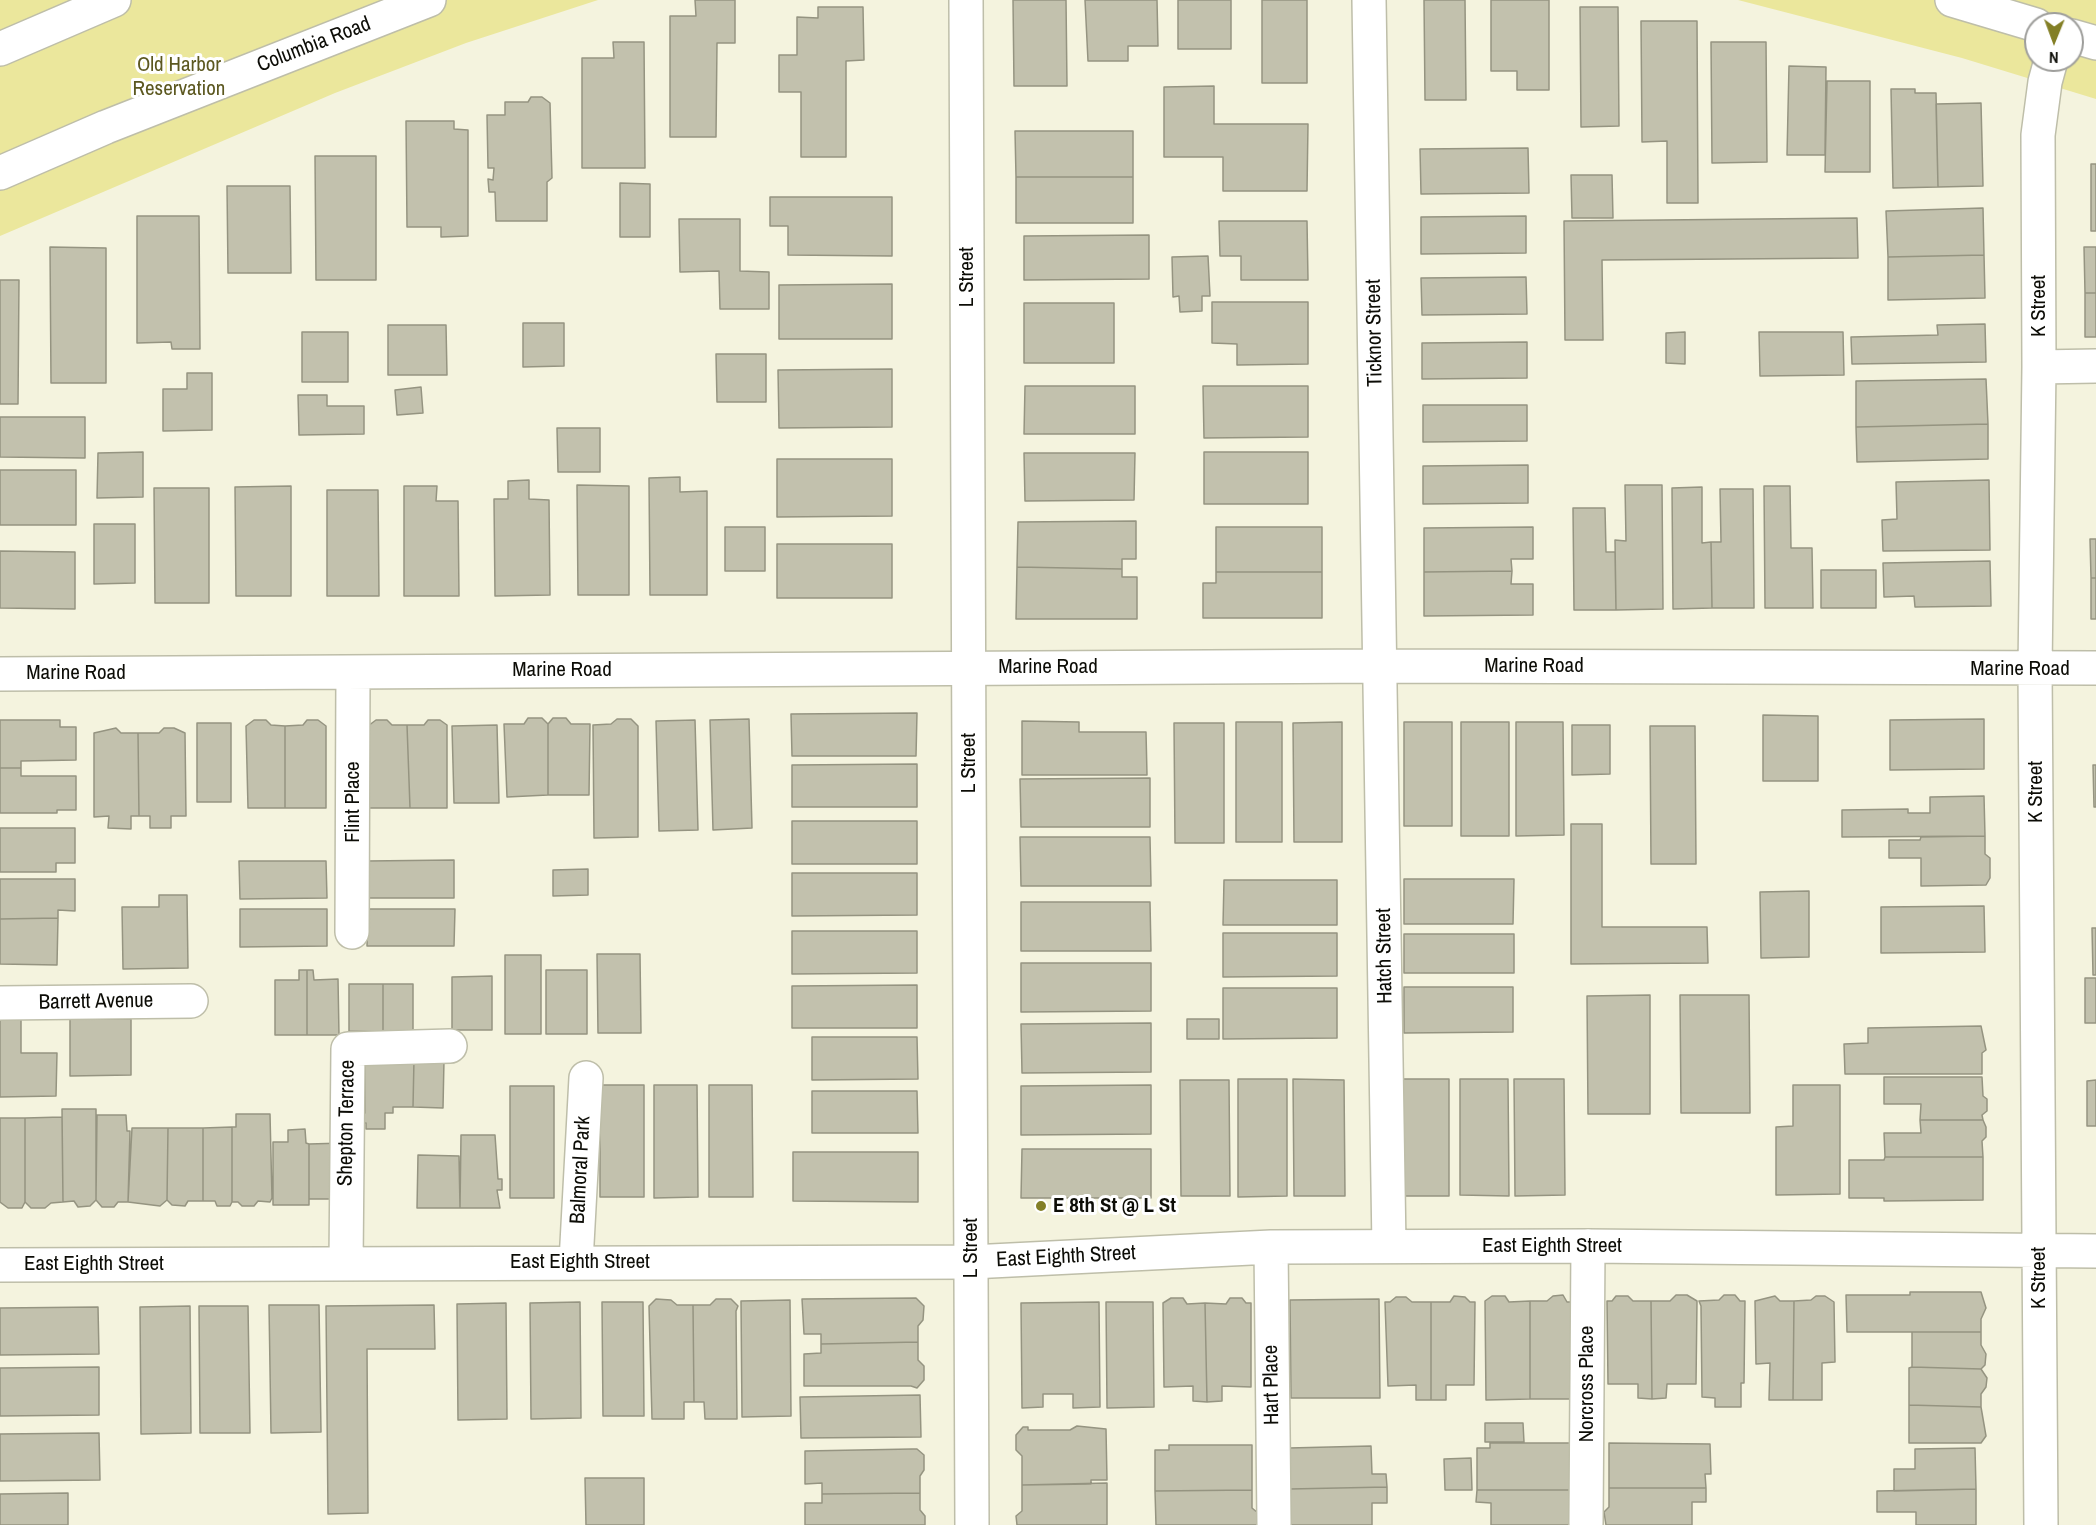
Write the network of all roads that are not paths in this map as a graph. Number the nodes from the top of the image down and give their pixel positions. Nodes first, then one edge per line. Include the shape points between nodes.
1 (114, 0) edge
2 (429, 0) edge
3 (966, 0) edge
4 (1369, 0) edge
5 (1952, 0) edge
6 (2024, 21) edge
7 (0, 49) edge
8 (2048, 72) edge
9 (0, 173) edge
10 (2096, 366) edge
11 (2039, 367) junction
12 (1382, 666) junction
13 (968, 668) junction
14 (2096, 668) edge
15 (2035, 669) junction
16 (353, 672) junction
17 (0, 674) edge
18 (352, 932) dead end
19 (191, 1001) dead end
20 (0, 1003) edge
21 (450, 1046) dead end
22 (586, 1078) dead end
23 (1389, 1246) junction
24 (1588, 1246) junction
25 (1271, 1247) junction
26 (2039, 1251) junction
27 (2096, 1251) edge
28 (576, 1262) junction
29 (971, 1262) junction
30 (346, 1263) junction
31 (0, 1265) edge
32 (1274, 1523) dead end
33 (1586, 1523) dead end
34 (972, 1525) edge
35 (2041, 1525) edge

1 - 7 street
2 - 9 street, Columbia Road via 117,122
3 - 13 street, L Street
4 - 12 street, Ticknor Street
5 - 6 street
8 - 11 street, K Street via 2038,135
10 - 11 street
11 - 15 street, K Street
12 - 13 street, Marine Road
12 - 15 street, Marine Road
12 - 23 street, Hatch Street
13 - 16 street, Marine Road
13 - 29 street, L Street
14 - 15 street, Marine Road
15 - 26 street, K Street
16 - 17 street, Marine Road
16 - 18 street, Flint Place
19 - 20 street, Barrett Avenue
21 - 30 street, Shepton Terrace via 348,1049
22 - 28 street, Balmoral Park
23 - 24 street, East Eighth Street
23 - 25 street, East Eighth Street
24 - 26 street, East Eighth Street
24 - 33 street, Norcross Place
25 - 29 street, East Eighth Street
25 - 32 street, Hart Place
26 - 27 street, East Eighth Street
26 - 35 street, K Street
28 - 29 street, East Eighth Street
28 - 30 street, East Eighth Street
29 - 34 street, L Street
30 - 31 street, East Eighth Street

